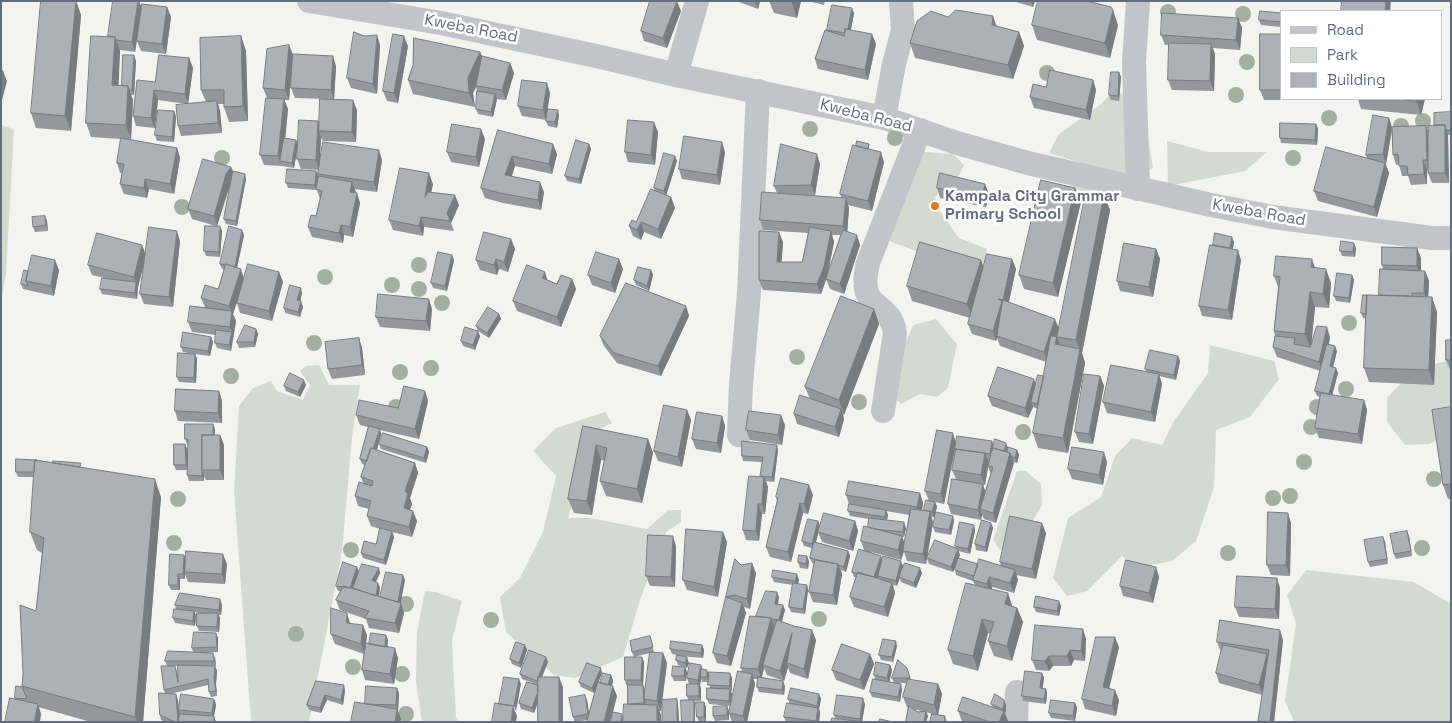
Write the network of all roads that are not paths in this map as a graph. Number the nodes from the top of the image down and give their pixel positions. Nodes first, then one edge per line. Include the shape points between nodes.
1 (309, 1) edge
2 (697, 1) edge
3 (901, 1) edge
4 (1138, 1) edge
5 (336, 3) edge
6 (676, 74) junction
7 (758, 91) junction
8 (884, 118) junction
9 (920, 130) junction
10 (1138, 189) junction
11 (1451, 238) edge
12 (883, 411) dead end
13 (739, 435) dead end
14 (1017, 692) dead end
15 (1016, 722) edge

1 - 5 street, Kweba Road
2 - 6 street
3 - 8 street via 904,30
4 - 10 street via 1134,62
5 - 6 street, Kweba Road
6 - 7 street, Kweba Road
7 - 8 street, Kweba Road
7 - 13 street
8 - 9 street, Kweba Road
9 - 10 street, Kweba Road via 1019,160
9 - 12 street via 864,278 869,299 894,324
10 - 11 street, Kweba Road via 1273,217
14 - 15 street

